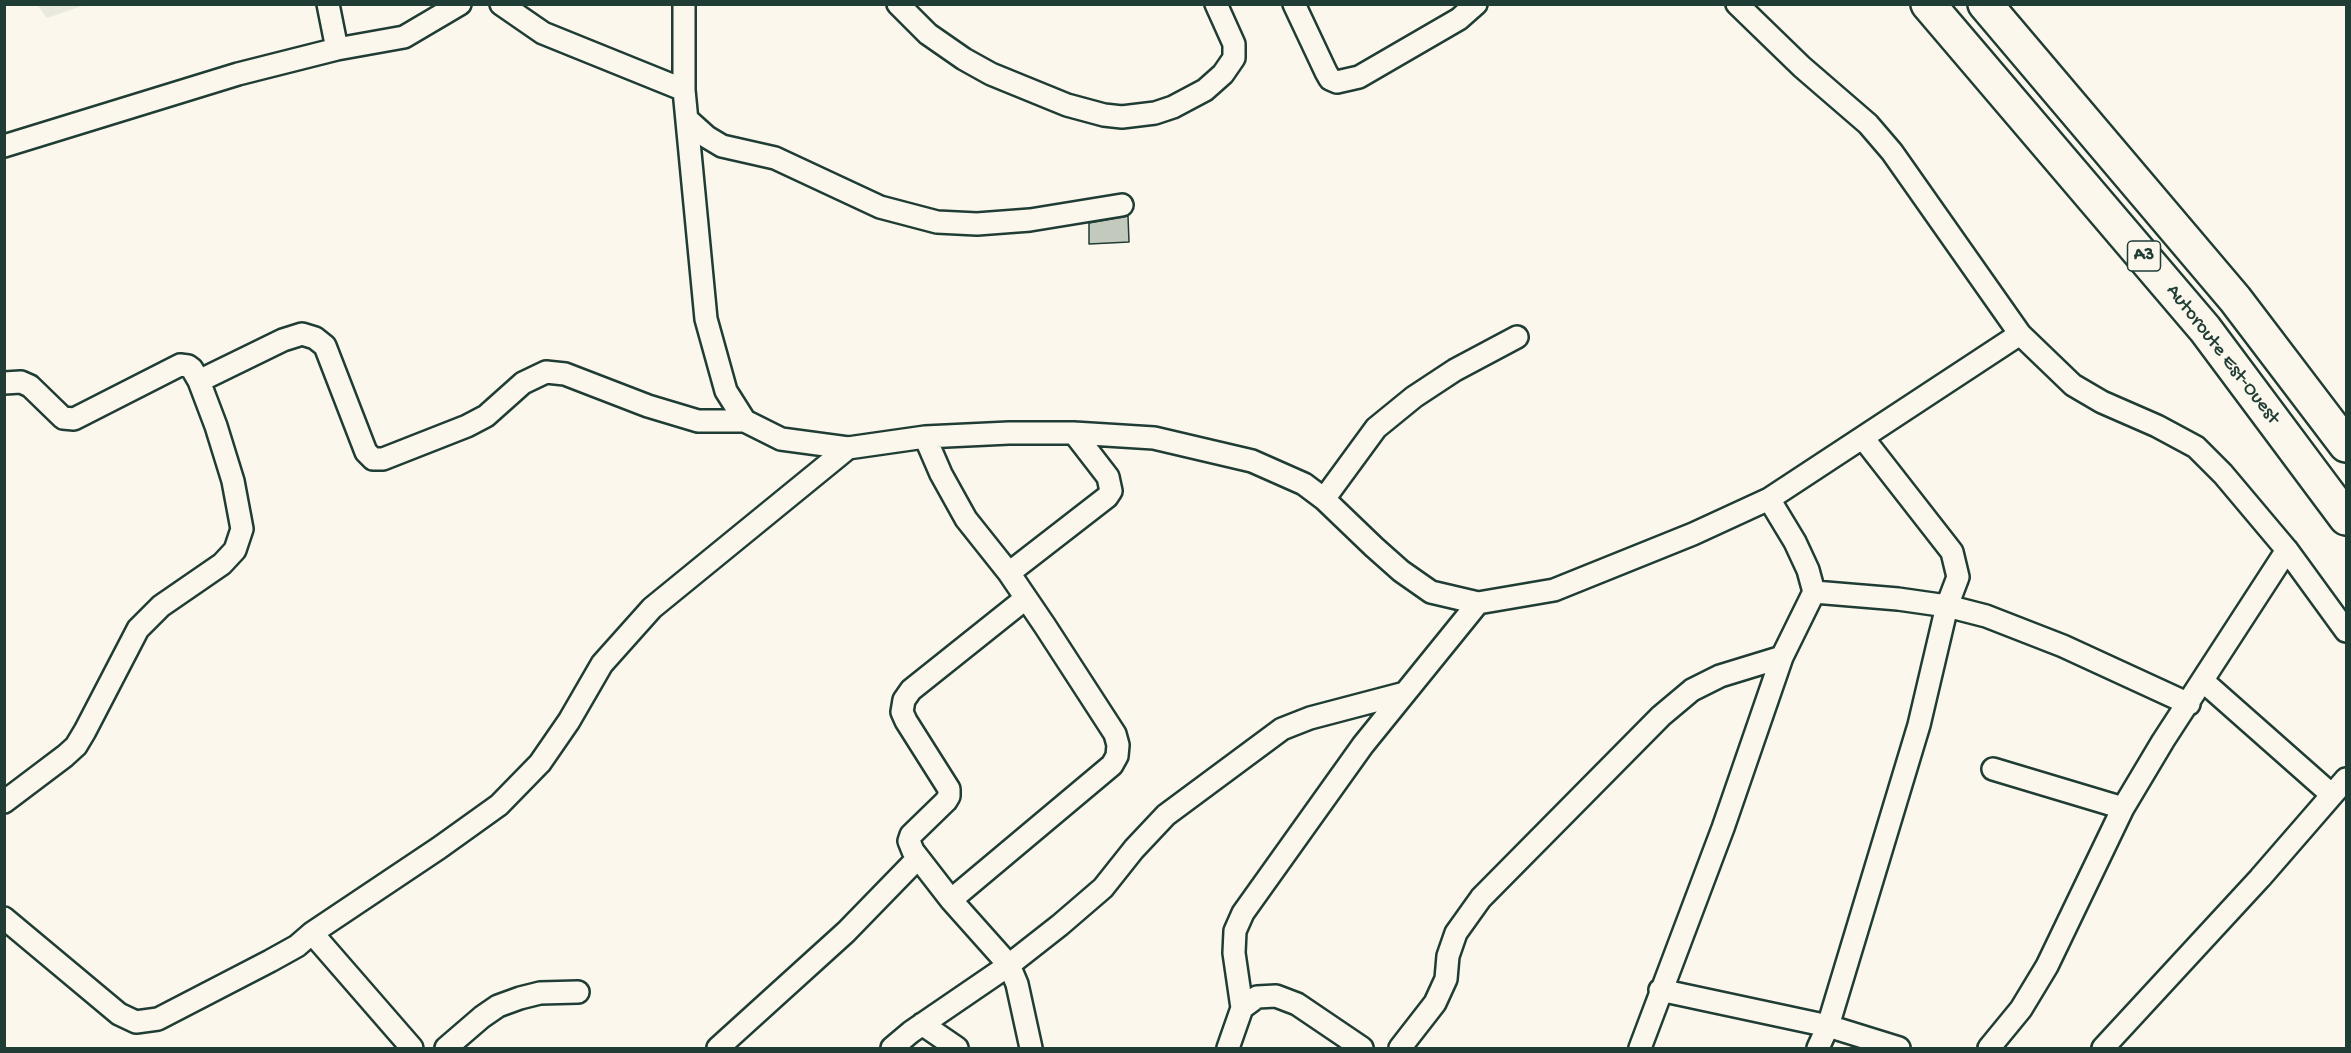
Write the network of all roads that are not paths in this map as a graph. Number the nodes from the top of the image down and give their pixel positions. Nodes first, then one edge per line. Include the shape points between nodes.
1 (328, 4) edge
2 (460, 4) edge
3 (501, 4) edge
4 (684, 4) edge
5 (898, 4) edge
6 (1216, 4) edge
7 (1294, 4) edge
8 (1476, 4) edge
9 (1737, 4) edge
10 (1928, 4) edge
11 (1985, 4) edge
12 (337, 49) junction
13 (684, 90) junction
14 (687, 119) junction
15 (4, 146) edge
16 (1122, 206) dead end
17 (2020, 334) junction
18 (1517, 338) dead end
19 (199, 381) junction
20 (4, 383) edge
21 (745, 421) junction
22 (1074, 433) junction
23 (925, 437) junction
24 (1863, 438) junction
25 (2346, 445) edge
26 (848, 448) junction
27 (1324, 499) junction
28 (1769, 499) junction
29 (2346, 519) edge
30 (2287, 550) junction
31 (1009, 573) junction
32 (1814, 592) junction
33 (1025, 599) junction
34 (1478, 603) junction
35 (1947, 606) junction
36 (2346, 631) edge
37 (1782, 657) junction
38 (2203, 681) junction
39 (1405, 693) junction
40 (2189, 704) junction
41 (1993, 769) dead end
42 (2346, 778) edge
43 (2332, 795) junction
44 (4, 802) edge
45 (2123, 808) junction
46 (917, 859) junction
47 (951, 900) junction
48 (4, 918) edge
49 (312, 933) junction
50 (1009, 965) junction
51 (1660, 990) junction
52 (578, 992) dead end
53 (1242, 1008) junction
54 (922, 1024) junction
55 (1828, 1026) junction
56 (412, 1048) edge
57 (446, 1048) edge
58 (718, 1048) edge
59 (892, 1048) edge
60 (957, 1048) edge
61 (1031, 1048) edge
62 (1228, 1048) edge
63 (1362, 1048) edge
64 (1400, 1048) edge
65 (1640, 1048) edge
66 (1818, 1048) edge
67 (1899, 1048) edge
68 (1989, 1048) edge
69 (2103, 1048) edge

1 - 12 street
2 - 12 street via 404,37
3 - 13 street via 543,33
4 - 13 street
5 - 6 street via 928,34 992,74 1067,105 1122,117 1155,114 1173,107 1205,90 1223,74 1234,58 1234,44
7 - 8 street via 1326,72 1336,82 1359,76 1449,25
9 - 17 street via 1802,68 1868,124 1892,152
10 - 29 highway, Autoroute Est-Ouest / A3 via 2205,329
11 - 25 highway, A3 via 2235,299
12 - 15 street via 238,74
13 - 14 street
14 - 16 street via 722,146 775,158 880,207 937,222 1029,220
14 - 21 street via 706,319 726,391
17 - 24 street
17 - 30 street via 2073,385 2196,447
18 - 27 street via 1455,370 1376,428
19 - 20 street via 192,369 180,365 74,418 63,418 30,386
19 - 21 street via 284,340 302,334 315,338 325,346 366,452 373,459 383,459 467,426 486,416 523,383 546,372 565,374 698,421
19 - 44 street via 233,481 242,529 235,550 222,564 161,606 138,629 76,746
21 - 26 street via 781,439
22 - 23 street
22 - 27 street via 1154,438 1252,461 1304,484
22 - 31 street via 1108,477 1111,491
23 - 26 street
23 - 31 street via 966,519
24 - 28 street
24 - 35 street via 1952,552 1958,577
26 - 49 street via 652,608 602,664 540,763 500,805
27 - 34 street via 1394,565 1431,592
28 - 32 street via 1795,542
28 - 34 street via 1554,590
30 - 36 street
30 - 38 street
31 - 33 street
32 - 35 street
32 - 37 street
33 - 46 street via 911,690 904,700 902,712 906,722 949,789 946,801 911,835 909,842
33 - 47 street via 1115,734 1117,756 1112,765
34 - 39 street
35 - 40 street via 1986,616 2063,646
35 - 55 street via 1919,725
37 - 51 street
37 - 64 street via 1720,676 1692,690 1661,716 1480,898 1456,933 1446,978 1435,1003
38 - 40 street
38 - 43 street
39 - 50 street via 1282,729 1166,816 1103,888
39 - 53 street via 1243,913 1235,931 1234,953
40 - 45 street
41 - 45 street
42 - 43 street
43 - 69 street
45 - 68 street via 2047,966 2021,1009
46 - 47 street
46 - 58 street via 846,932
47 - 50 street
48 - 49 street via 119,1014 136,1022 176,1010 270,962
49 - 56 street
50 - 54 street
50 - 61 street
51 - 55 street
51 - 65 street
52 - 57 street via 540,993 498,1006
53 - 62 street
53 - 63 street via 1257,997 1276,996 1297,1005
54 - 59 street
54 - 60 street
55 - 66 street
55 - 67 street

